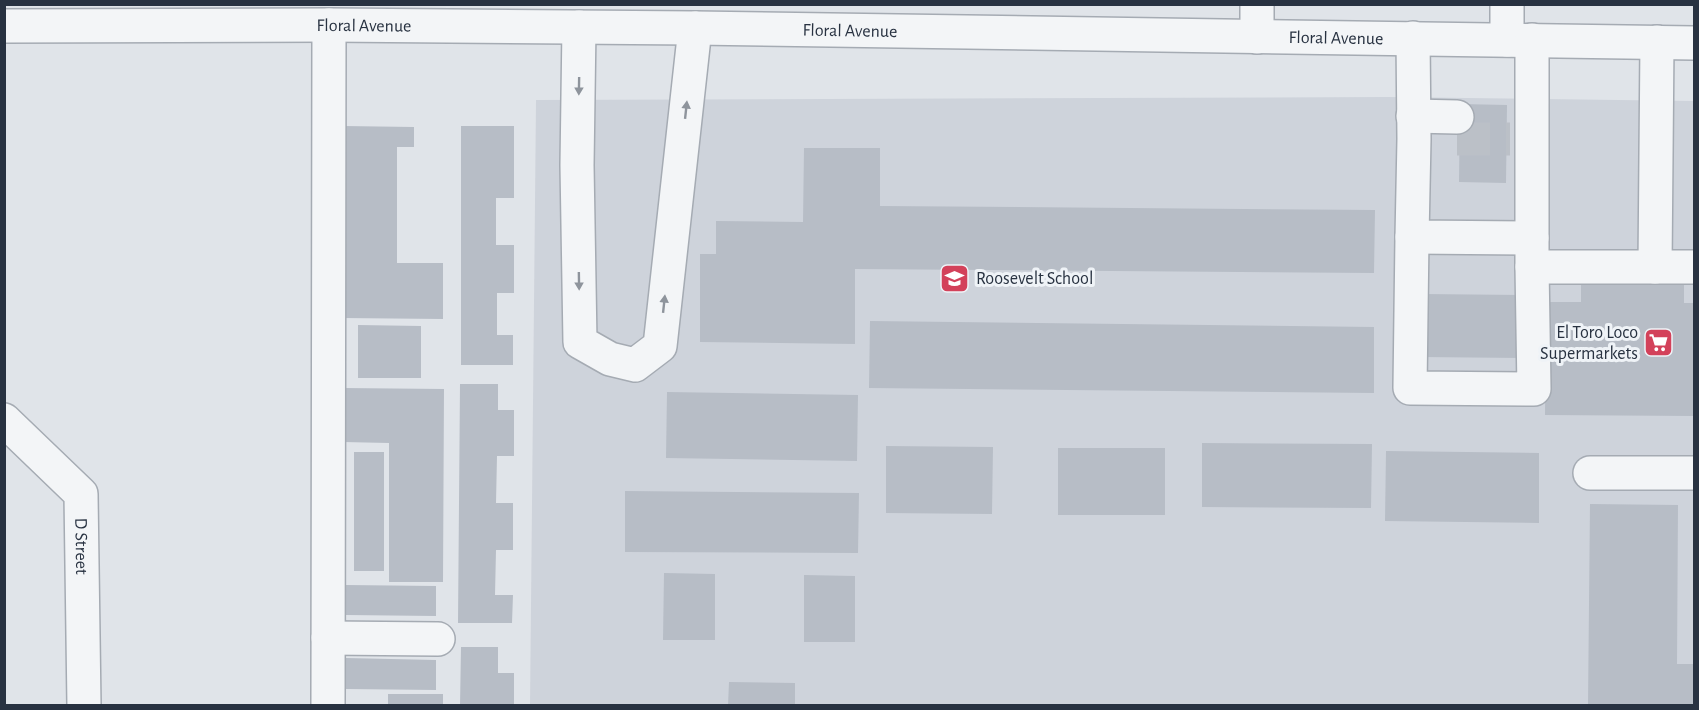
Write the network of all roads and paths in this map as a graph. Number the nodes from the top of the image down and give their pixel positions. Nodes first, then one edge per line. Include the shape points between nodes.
1 (1257, 4) edge
2 (1507, 4) edge
3 (205, 15) edge
4 (468, 15) edge
5 (732, 16) edge
6 (983, 18) edge
7 (329, 25) junction
8 (4, 26) edge
9 (579, 27) junction
10 (695, 28) junction
11 (1257, 37) junction
12 (1413, 38) junction
13 (1519, 40) junction
14 (1657, 42) junction
15 (1695, 43) edge
16 (1413, 128) junction
17 (1457, 128) tunnel mouth
18 (1412, 237) junction
19 (1532, 253) junction
20 (1655, 267) junction
21 (1695, 267) edge
22 (4, 420) edge
23 (1590, 473) dead end
24 (1695, 473) edge
25 (328, 638) junction
26 (438, 639) dead end
27 (84, 705) edge
28 (328, 705) edge

1 - 11 street
2 - 13 street
3 - 7 street, Floral Avenue
3 - 8 street, Floral Avenue
4 - 7 street, Floral Avenue
4 - 9 street, Floral Avenue
5 - 6 street, Floral Avenue
5 - 10 street, Floral Avenue
6 - 11 street, Floral Avenue
7 - 25 street
9 - 10 street, Floral Avenue
9 -> 10 street via 580,342 610,359 635,365 660,346
11 - 12 street, Floral Avenue
12 - 13 street, Floral Avenue
12 - 16 street
13 - 14 street, Floral Avenue
13 - 19 street via 1521,128
14 - 15 street, Floral Avenue
14 - 20 street
16 - 17 street
16 - 18 street
18 - 19 street
18 - 19 street via 1410,387 1534,389
19 - 20 street
20 - 21 street
22 - 27 street, D Street via 81,494
23 - 24 street
25 - 26 street
25 - 28 street

